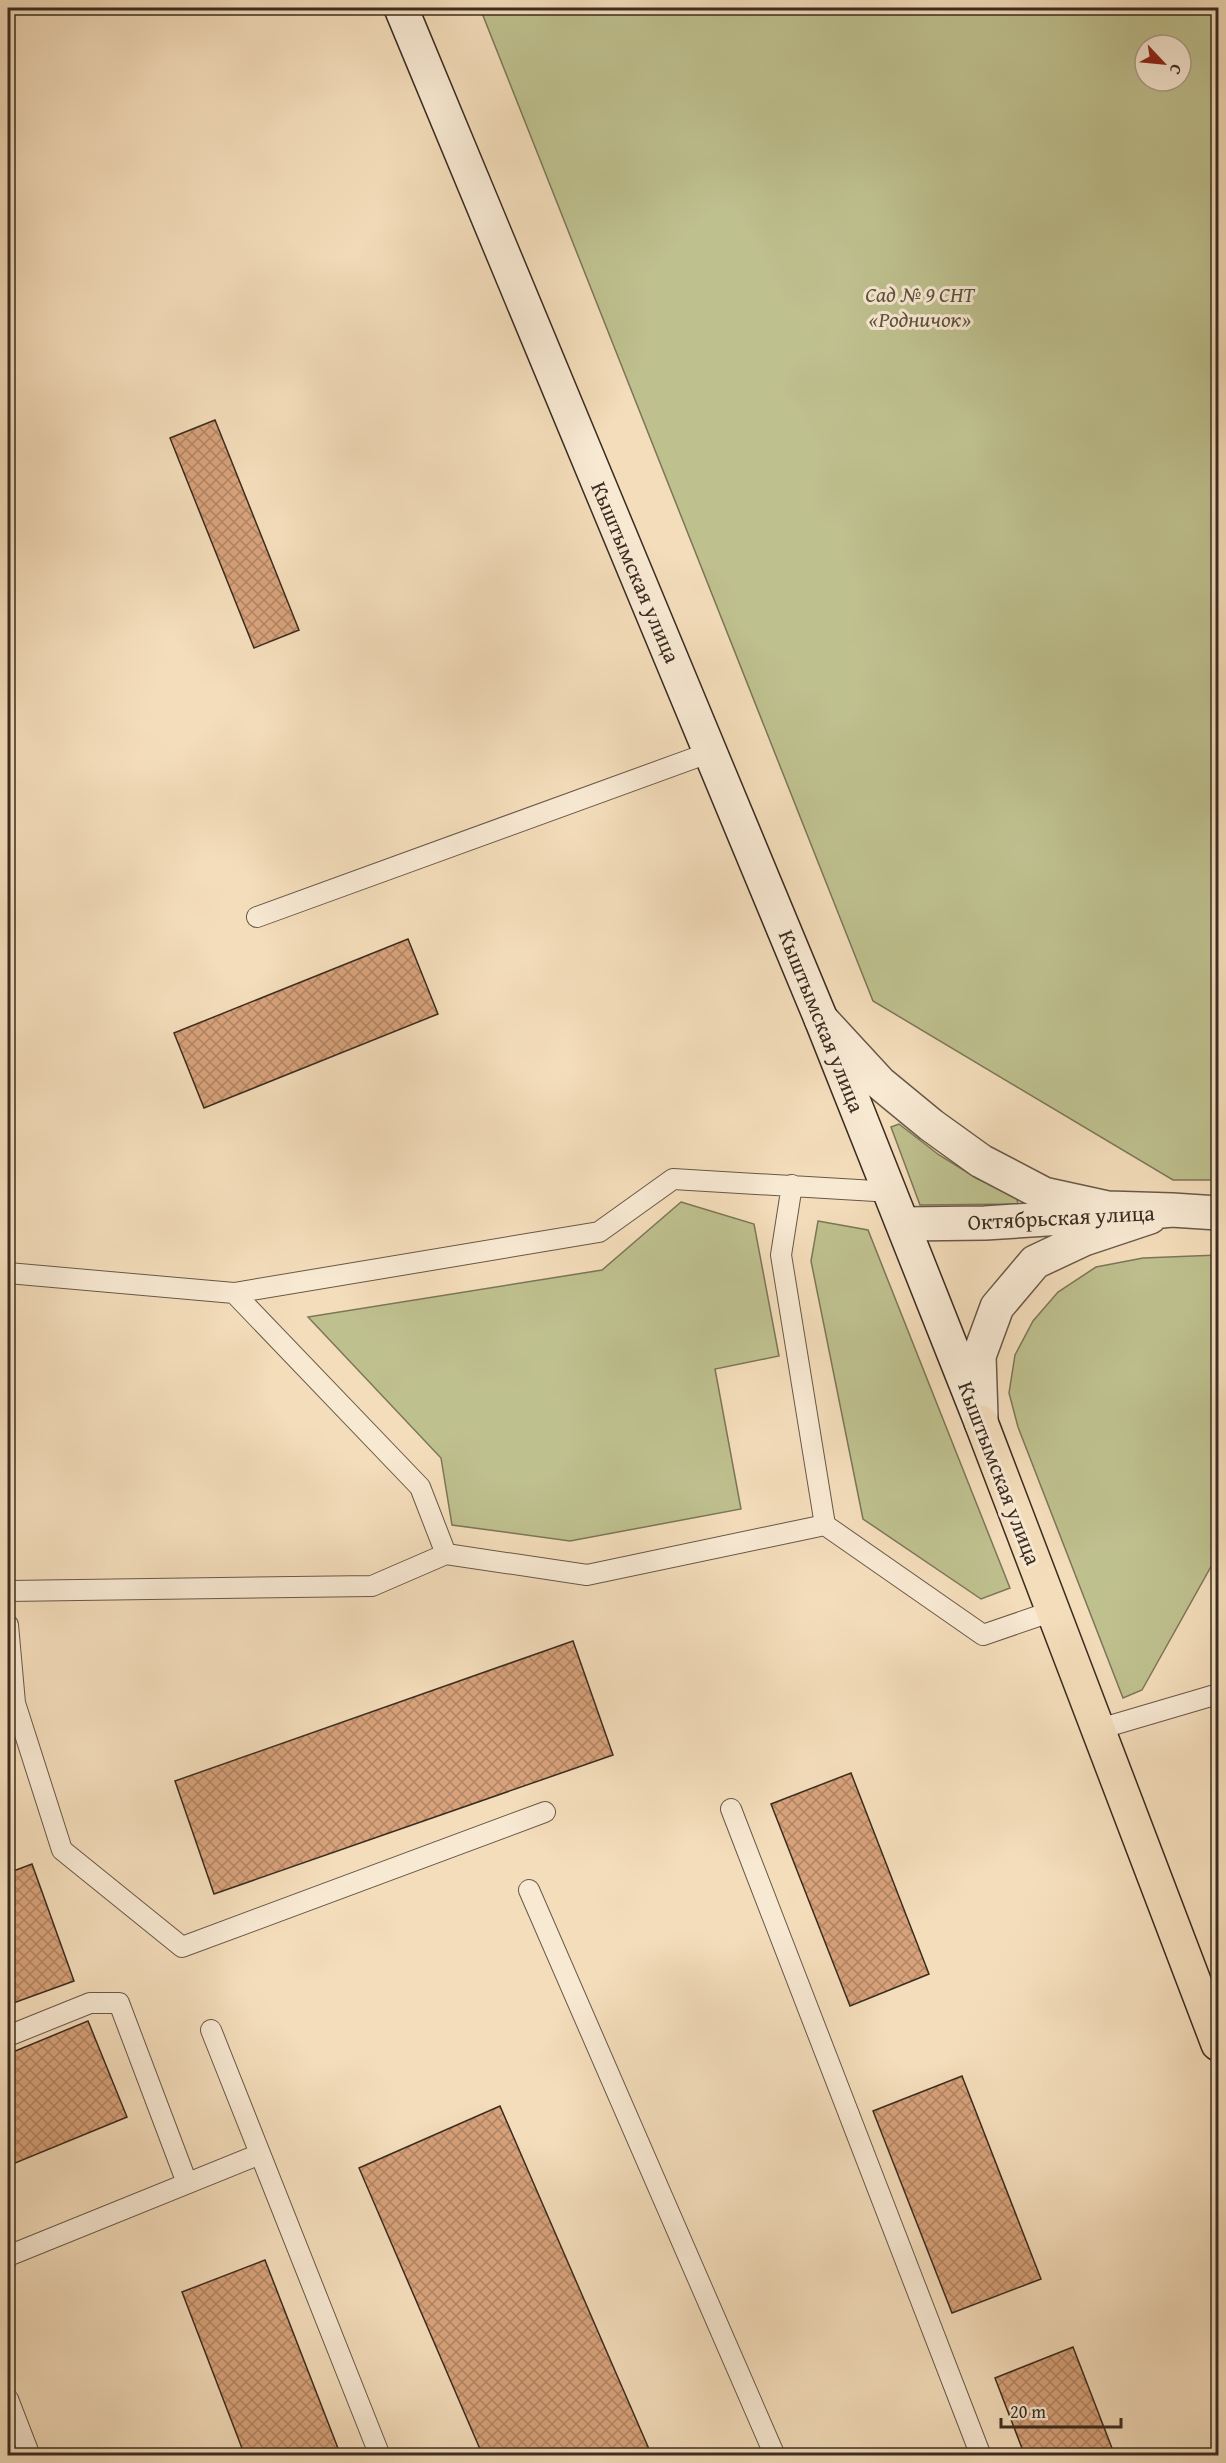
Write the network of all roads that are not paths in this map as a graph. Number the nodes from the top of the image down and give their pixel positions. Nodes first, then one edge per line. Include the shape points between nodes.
1 (401, 8) edge
2 (711, 752) junction
3 (257, 917) dead end
4 (821, 1019) junction
5 (792, 1185) junction
6 (892, 1192) junction
7 (1172, 1210) junction
8 (1218, 1213) edge
9 (904, 1224) junction
10 (8, 1273) edge
11 (234, 1293) junction
12 (981, 1422) junction
13 (825, 1525) junction
14 (446, 1554) junction
15 (8, 1592) edge
16 (1053, 1611) junction
17 (8, 1625) edge
18 (1218, 1694) edge
19 (1099, 1729) junction
20 (731, 1809) dead end
21 (545, 1812) dead end
22 (529, 1890) dead end
23 (211, 2030) dead end
24 (8, 2036) edge
25 (1218, 2044) edge
26 (260, 2154) junction
27 (187, 2183) junction
28 (8, 2256) edge
29 (8, 2399) edge
30 (30, 2456) edge
31 (380, 2456) edge
32 (775, 2456) edge
33 (981, 2456) edge

1 - 2 main road, Кыштымская улица
2 - 3 lane
2 - 4 main road, Кыштымская улица
4 - 6 main road, Кыштымская улица
4 - 7 main road via 880,1083 981,1161 1044,1194 1108,1208
5 - 6 lane
5 - 11 lane via 673,1179 599,1232
5 - 13 lane via 781,1255
6 - 9 main road, Кыштымская улица
7 - 8 main road, Октябрьская улица
7 - 9 main road, Октябрьская улица via 985,1223
7 - 12 main road via 1084,1239 1035,1262 997,1307 979,1356
9 - 12 main road, Кыштымская улица
10 - 11 lane
11 - 14 lane via 420,1487
12 - 16 main road, Кыштымская улица
13 - 14 lane via 587,1575
13 - 16 lane via 983,1635
14 - 15 lane via 372,1586
16 - 19 main road, Кыштымская улица
17 - 21 lane via 15,1703 62,1850 182,1947
18 - 19 lane
19 - 25 main road, Кыштымская улица
20 - 33 lane
22 - 32 lane
23 - 26 lane
24 - 27 lane via 90,2002 119,2003
26 - 27 lane
26 - 31 lane
27 - 28 lane
29 - 30 lane

